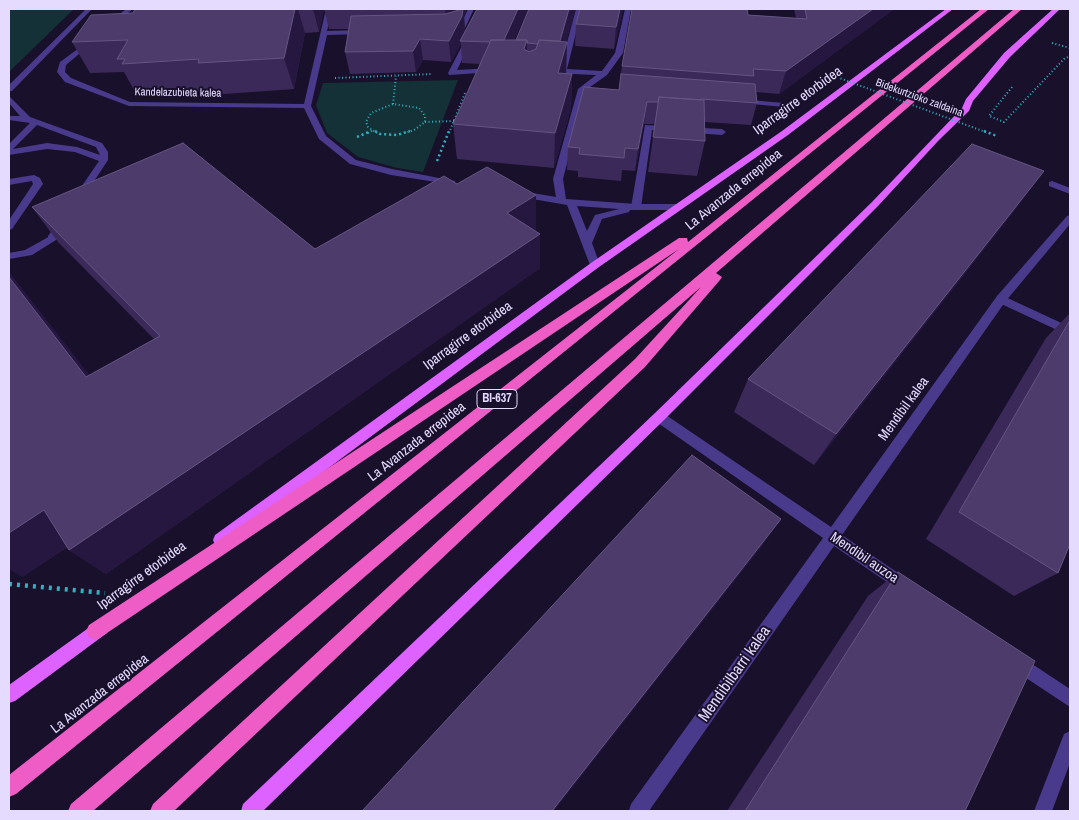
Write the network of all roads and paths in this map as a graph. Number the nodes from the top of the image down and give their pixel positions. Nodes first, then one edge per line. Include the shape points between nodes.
1 (89, 9) edge
2 (130, 9) edge
3 (330, 9) edge
4 (472, 9) edge
5 (484, 9) edge
6 (579, 9) edge
7 (628, 9) edge
8 (950, 9) edge
9 (984, 9) edge
10 (1018, 9) edge
11 (1057, 9) edge
12 (108, 27) edge
13 (438, 31) edge
14 (371, 32) edge
15 (100, 33) edge
16 (324, 33) junction
17 (1047, 41) dead end
18 (1070, 48) edge
19 (1070, 56) edge
20 (500, 69) edge
21 (474, 71) junction
22 (544, 71) edge
23 (563, 72) junction
24 (452, 73) junction
25 (604, 73) junction
26 (396, 76) junction
27 (834, 76) dead end
28 (313, 79) junction
29 (9, 90) edge
30 (582, 90) junction
31 (592, 90) edge
32 (9, 98) edge
33 (735, 101) edge
34 (393, 104) junction
35 (307, 106) junction
36 (796, 106) dead end
37 (989, 116) dead end
38 (9, 118) edge
39 (31, 120) junction
40 (454, 121) junction
41 (425, 122) junction
42 (722, 132) dead end
43 (998, 136) dead end
44 (9, 148) edge
45 (9, 152) edge
46 (104, 160) junction
47 (434, 166) dead end
48 (9, 182) edge
49 (1052, 184) dead end
50 (466, 186) edge
51 (759, 191) junction
52 (1070, 191) edge
53 (514, 193) edge
54 (566, 201) junction
55 (636, 207) junction
56 (678, 207) junction
57 (1069, 222) edge
58 (9, 227) edge
59 (750, 238) junction
60 (587, 244) junction
61 (9, 256) edge
62 (594, 265) junction
63 (1001, 299) junction
64 (1070, 332) edge
65 (659, 417) junction
66 (832, 536) junction
67 (9, 584) edge
68 (914, 592) edge
69 (144, 596) junction
70 (95, 631) junction
71 (1004, 654) edge
72 (9, 695) edge
73 (1070, 699) edge
74 (1070, 740) edge
75 (9, 787) edge
76 (78, 811) edge
77 (160, 811) edge
78 (250, 811) edge
79 (638, 811) edge
80 (1043, 811) edge

1 - 29 street
2 - 12 street
3 - 16 street
4 - 13 street via 463,27
5 - 24 street
6 - 23 street
7 - 25 street via 620,53
8 - 56 main road, Iparragirre etorbidea via 792,128
9 - 51 highway, La Avanzada errepidea / BI-637
10 - 59 highway
11 - 65 main road via 1007,55 966,109 875,204
14 - 16 street
15 - 35 street, Kandelazubieta kalea via 64,64 61,72 68,80 129,104
16 - 28 street
17 - 18 path
19 - 37 path via 1064,58 1004,122
20 - 21 street
21 - 24 street
21 - 40 path
22 - 23 street
23 - 25 street
24 - 26 path
25 - 30 street
26 - 28 path
26 - 34 path
27 - 43 path, Bidekurtzioko zaldaina, bridge
28 - 35 street
30 - 31 street
30 - 54 street via 558,179
32 - 39 street
33 - 36 street
34 - 41 path via 418,108 425,116
34 - 41 path via 371,113 366,122 368,127 380,134 397,135 414,130
35 - 50 street via 322,137 353,162
38 - 39 street
39 - 44 street via 19,140
39 - 46 street via 99,145 104,152
40 - 41 path
40 - 47 path
42 - 55 street via 648,127
45 - 46 street via 47,146 77,150
46 - 61 street via 52,238 28,253
48 - 58 street via 34,178 38,184
49 - 52 street
51 - 70 highway
51 - 75 highway, La Avanzada errepidea / BI-637
53 - 54 street
54 - 55 street
54 - 60 street
55 - 56 street
55 - 60 street via 598,217
56 - 62 main road, Iparragirre etorbidea
57 - 63 street, Mendibil kalea
59 - 76 highway
59 - 77 highway via 640,363
60 - 62 street
62 - 69 main road, Iparragirre etorbidea
63 - 64 street
63 - 66 street, Mendibil kalea
65 - 66 street, Mendibil auzoa
65 - 78 main road
66 - 68 street, Mendibil auzoa
66 - 79 street, Mendibilbarri kalea
67 - 69 path
69 - 70 main road, Iparragirre etorbidea
70 - 72 main road, Iparragirre etorbidea
71 - 73 street
74 - 80 street

